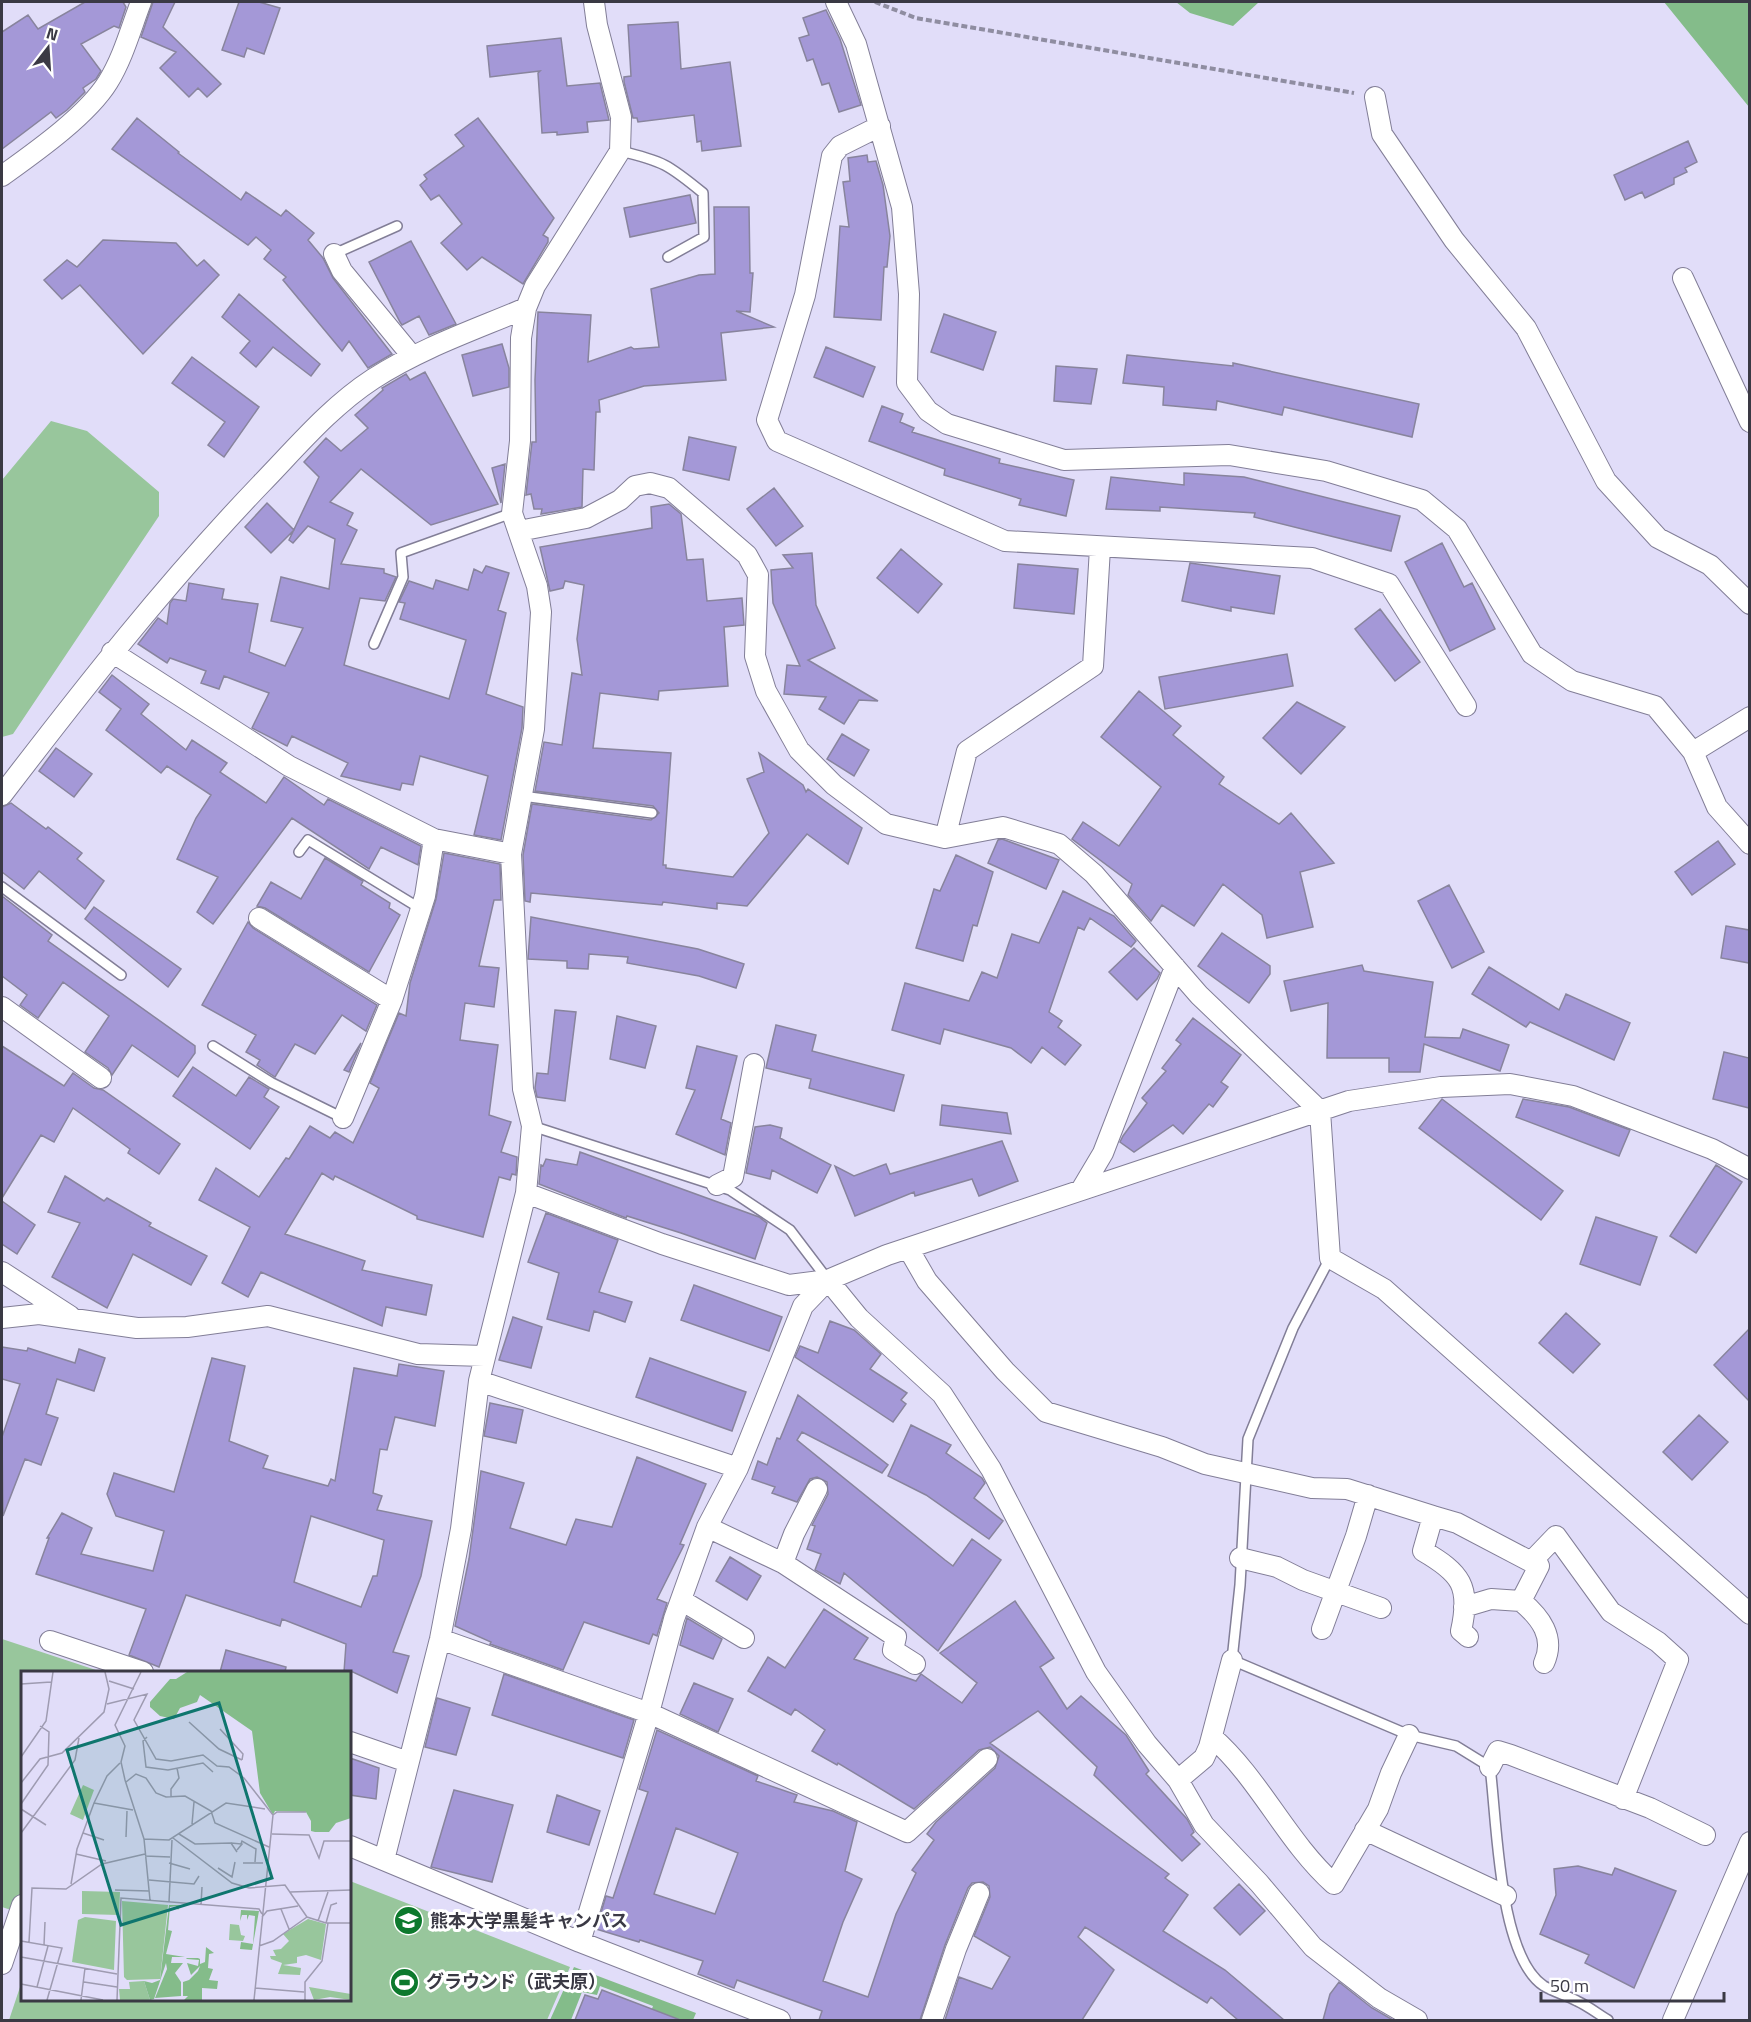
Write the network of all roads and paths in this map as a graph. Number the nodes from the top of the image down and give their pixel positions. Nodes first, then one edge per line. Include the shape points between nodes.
1 (141, 2) edge
2 (594, 2) edge
3 (836, 2) edge
4 (875, 2) edge
5 (1375, 97) joint
6 (880, 126) junction
7 (620, 151) junction
8 (2, 176) edge
9 (397, 226) dead end
10 (334, 254) joint
11 (668, 257) dead end
12 (1683, 278) dead end
13 (526, 308) junction
14 (412, 356) junction
15 (1749, 422) edge
16 (512, 513) junction
17 (519, 531) junction
18 (1100, 548) junction
19 (1749, 604) edge
20 (374, 644) dead end
21 (112, 652) junction
22 (1466, 706) dead end
23 (1749, 717) edge
24 (1693, 752) junction
25 (2, 795) edge
26 (522, 796) junction
27 (652, 813) dead end
28 (945, 838) junction
29 (434, 839) junction
30 (1749, 844) edge
31 (299, 852) dead end
32 (511, 854) junction
33 (2, 887) edge
34 (421, 909) junction
35 (259, 918) dead end
36 (1175, 967) junction
37 (121, 975) dead end
38 (392, 1000) junction
39 (2, 1008) edge
40 (213, 1046) dead end
41 (754, 1064) dead end
42 (101, 1078) dead end
43 (1320, 1111) junction
44 (343, 1118) joint
45 (532, 1126) junction
46 (1749, 1169) edge
47 (717, 1185) junction
48 (1081, 1190) junction
49 (526, 1193) junction
50 (908, 1248) junction
51 (1330, 1258) junction
52 (2, 1272) edge
53 (828, 1280) junction
54 (2, 1318) edge
55 (75, 1319) junction
56 (484, 1356) junction
57 (479, 1381) junction
58 (738, 1468) junction
59 (1246, 1474) junction
60 (817, 1489) dead end
61 (1368, 1495) junction
62 (1433, 1516) junction
63 (707, 1527) junction
64 (1240, 1558) junction
65 (1530, 1562) junction
66 (783, 1563) junction
67 (1337, 1590) junction
68 (681, 1600) junction
69 (1521, 1601) junction
70 (1464, 1607) junction
71 (1381, 1608) dead end
72 (1749, 1614) edge
73 (1322, 1629) dead end
74 (1468, 1637) dead end
75 (744, 1638) dead end
76 (440, 1639) junction
77 (50, 1641) dead end
78 (1232, 1660) junction
79 (915, 1664) dead end
80 (1544, 1664) dead end
81 (105, 1666) edge
82 (137, 1671) edge
83 (649, 1713) junction
84 (1409, 1735) junction
85 (1212, 1737) junction
86 (351, 1742) edge
87 (987, 1759) dead end
88 (408, 1762) junction
89 (1490, 1767) junction
90 (1178, 1780) junction
91 (1623, 1799) junction
92 (1365, 1830) junction
93 (1705, 1835) dead end
94 (1749, 1842) edge
95 (351, 1846) edge
96 (384, 1860) junction
97 (979, 1893) dead end
98 (1506, 1896) junction
99 (21, 1908) edge
100 (580, 1942) junction
101 (2, 1964) edge
102 (780, 2020) edge
103 (932, 2020) edge
104 (1417, 2020) edge
105 (1608, 2020) edge
106 (1673, 2020) edge

1 - 8 street via 116,67 97,97
2 - 7 street via 621,117
3 - 6 street via 856,44
4 - 5 path via 916,18
5 - 19 street via 1382,134 1454,240 1526,328 1606,481 1658,538 1710,565
6 - 18 street via 840,146 832,156 805,295 767,420 777,441 1005,541
6 - 24 street via 902,207 909,294 907,382 928,411 947,424 1064,460 1229,455 1326,471 1422,500 1458,529 1532,654 1572,681 1655,706
7 - 11 lane via 670,166 703,193 704,237
7 - 13 street via 555,252
9 - 10 lane
10 - 14 street via 342,271
12 - 15 street
13 - 14 street
13 - 16 street via 520,441
14 - 21 street via 372,380 331,413 240,506
16 - 17 street
16 - 20 lane via 401,553 403,577
17 - 26 street via 541,612 534,729
17 - 28 street via 586,518 620,500 635,486 650,483 669,488 747,555 758,575 755,656 766,691 799,750 834,785 886,824
18 - 22 street via 1312,558 1389,584
18 - 28 street via 1093,666 967,751
21 - 25 street
21 - 29 street via 289,766
23 - 24 street
24 - 30 street via 1717,807
26 - 27 lane
26 - 32 street
28 - 36 street via 1003,827 1059,844 1094,874
29 - 32 street
29 - 34 street
31 - 34 lane via 308,840
32 - 45 street via 523,1089
33 - 37 lane
34 - 38 street
35 - 38 street
36 - 43 street
36 - 48 street via 1102,1153
38 - 44 street
39 - 42 street
40 - 44 lane via 272,1083
41 - 47 street via 733,1177
43 - 46 street via 1349,1101 1441,1088 1509,1084 1573,1096 1712,1149
43 - 48 street
43 - 51 street
45 - 47 lane
45 - 49 street
47 - 53 lane via 790,1230
48 - 50 street
49 - 53 street via 662,1244 789,1285
49 - 56 street
50 - 53 street
50 - 59 street via 927,1281 1046,1412
51 - 59 lane via 1293,1328 1248,1440
51 - 72 street via 1384,1289
52 - 55 street
53 - 58 street via 803,1306
53 - 90 street via 859,1318 942,1394 991,1469 1096,1672
54 - 55 street via 39,1314
55 - 56 street via 137,1328 187,1327 268,1316 418,1354
56 - 57 street
57 - 58 street
57 - 76 street via 461,1529
58 - 63 street
59 - 61 street
59 - 64 lane
60 - 66 street
61 - 62 street
61 - 67 street
62 - 65 street via 1457,1523
62 - 70 street via 1423,1551 1458,1576
63 - 66 street
63 - 68 street
64 - 67 street via 1263,1562
64 - 78 lane
65 - 69 street via 1539,1566
65 - 91 street via 1556,1536 1611,1612 1678,1660
66 - 79 street via 896,1636 893,1650
67 - 71 street
67 - 73 street
68 - 75 street
68 - 83 street
69 - 70 street via 1491,1599
69 - 80 street via 1539,1617 1546,1630 1549,1643
70 - 74 street via 1461,1631
76 - 83 street
76 - 88 street
77 - 81 street
78 - 84 lane
78 - 85 street
81 - 82 street
83 - 87 street via 907,1832
83 - 100 street
84 - 89 lane via 1456,1746
84 - 92 street
85 - 90 street via 1204,1758
85 - 92 street via 1231,1754 1301,1851 1334,1884
86 - 88 street
88 - 96 street
89 - 91 street via 1498,1751
89 - 98 lane
90 - 104 street via 1204,1825 1313,1947 1379,1998
91 - 93 street
92 - 98 street
94 - 106 street
95 - 96 street
96 - 100 street
97 - 103 street
98 - 105 lane via 1512,1938 1526,1966 1542,1985
99 - 101 street
100 - 102 street

